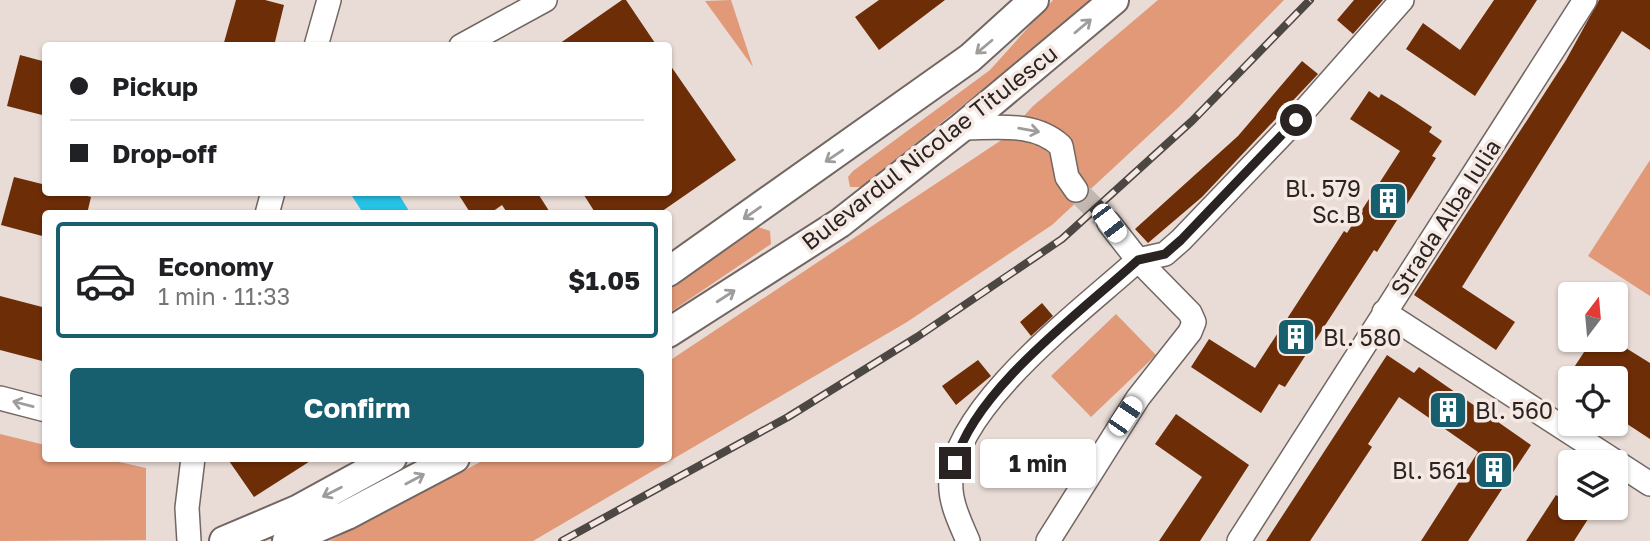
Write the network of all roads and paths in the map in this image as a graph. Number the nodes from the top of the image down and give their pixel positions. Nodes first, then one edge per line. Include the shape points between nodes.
1 (328, 0) edge
2 (545, 0) edge
3 (1114, 0) edge
4 (1402, 0) edge
5 (1585, 0) edge
6 (1019, 6) edge
7 (317, 42) edge
8 (468, 42) edge
9 (961, 128) junction
10 (1076, 190) tunnel mouth
11 (1109, 223) tunnel mouth
12 (1138, 260) junction
13 (672, 269) edge
14 (1384, 312) junction
15 (672, 329) edge
16 (0, 398) edge
17 (42, 409) edge
18 (193, 462) edge
19 (385, 462) edge
20 (447, 462) edge
21 (1650, 484) edge
22 (189, 541) edge
23 (224, 541) edge
24 (287, 541) edge
25 (968, 541) edge
26 (1048, 541) edge
27 (1240, 541) edge

1 - 7 street
2 - 8 street
9 -> 3 main road, Bulevardul Nicolae Titulescu
4 - 12 street via 1181,240 1165,254
5 - 14 street, Strada Alba Iulia
6 -> 13 main road, Bulevardul Nicolae Titulescu via 970,58
9 -> 10 street via 1041,132 1061,146 1067,177
15 -> 9 main road, Bulevardul Nicolae Titulescu via 840,223
11 - 12 street
12 - 25 street via 1002,383 977,414 960,445 951,480 955,509
12 - 26 street via 1190,313 1194,323 1115,431
14 - 21 street
14 - 27 street, Strada Alba Iulia
17 -> 16 street
18 - 22 street via 187,508
19 -> 23 main road via 297,510
24 -> 20 main road

